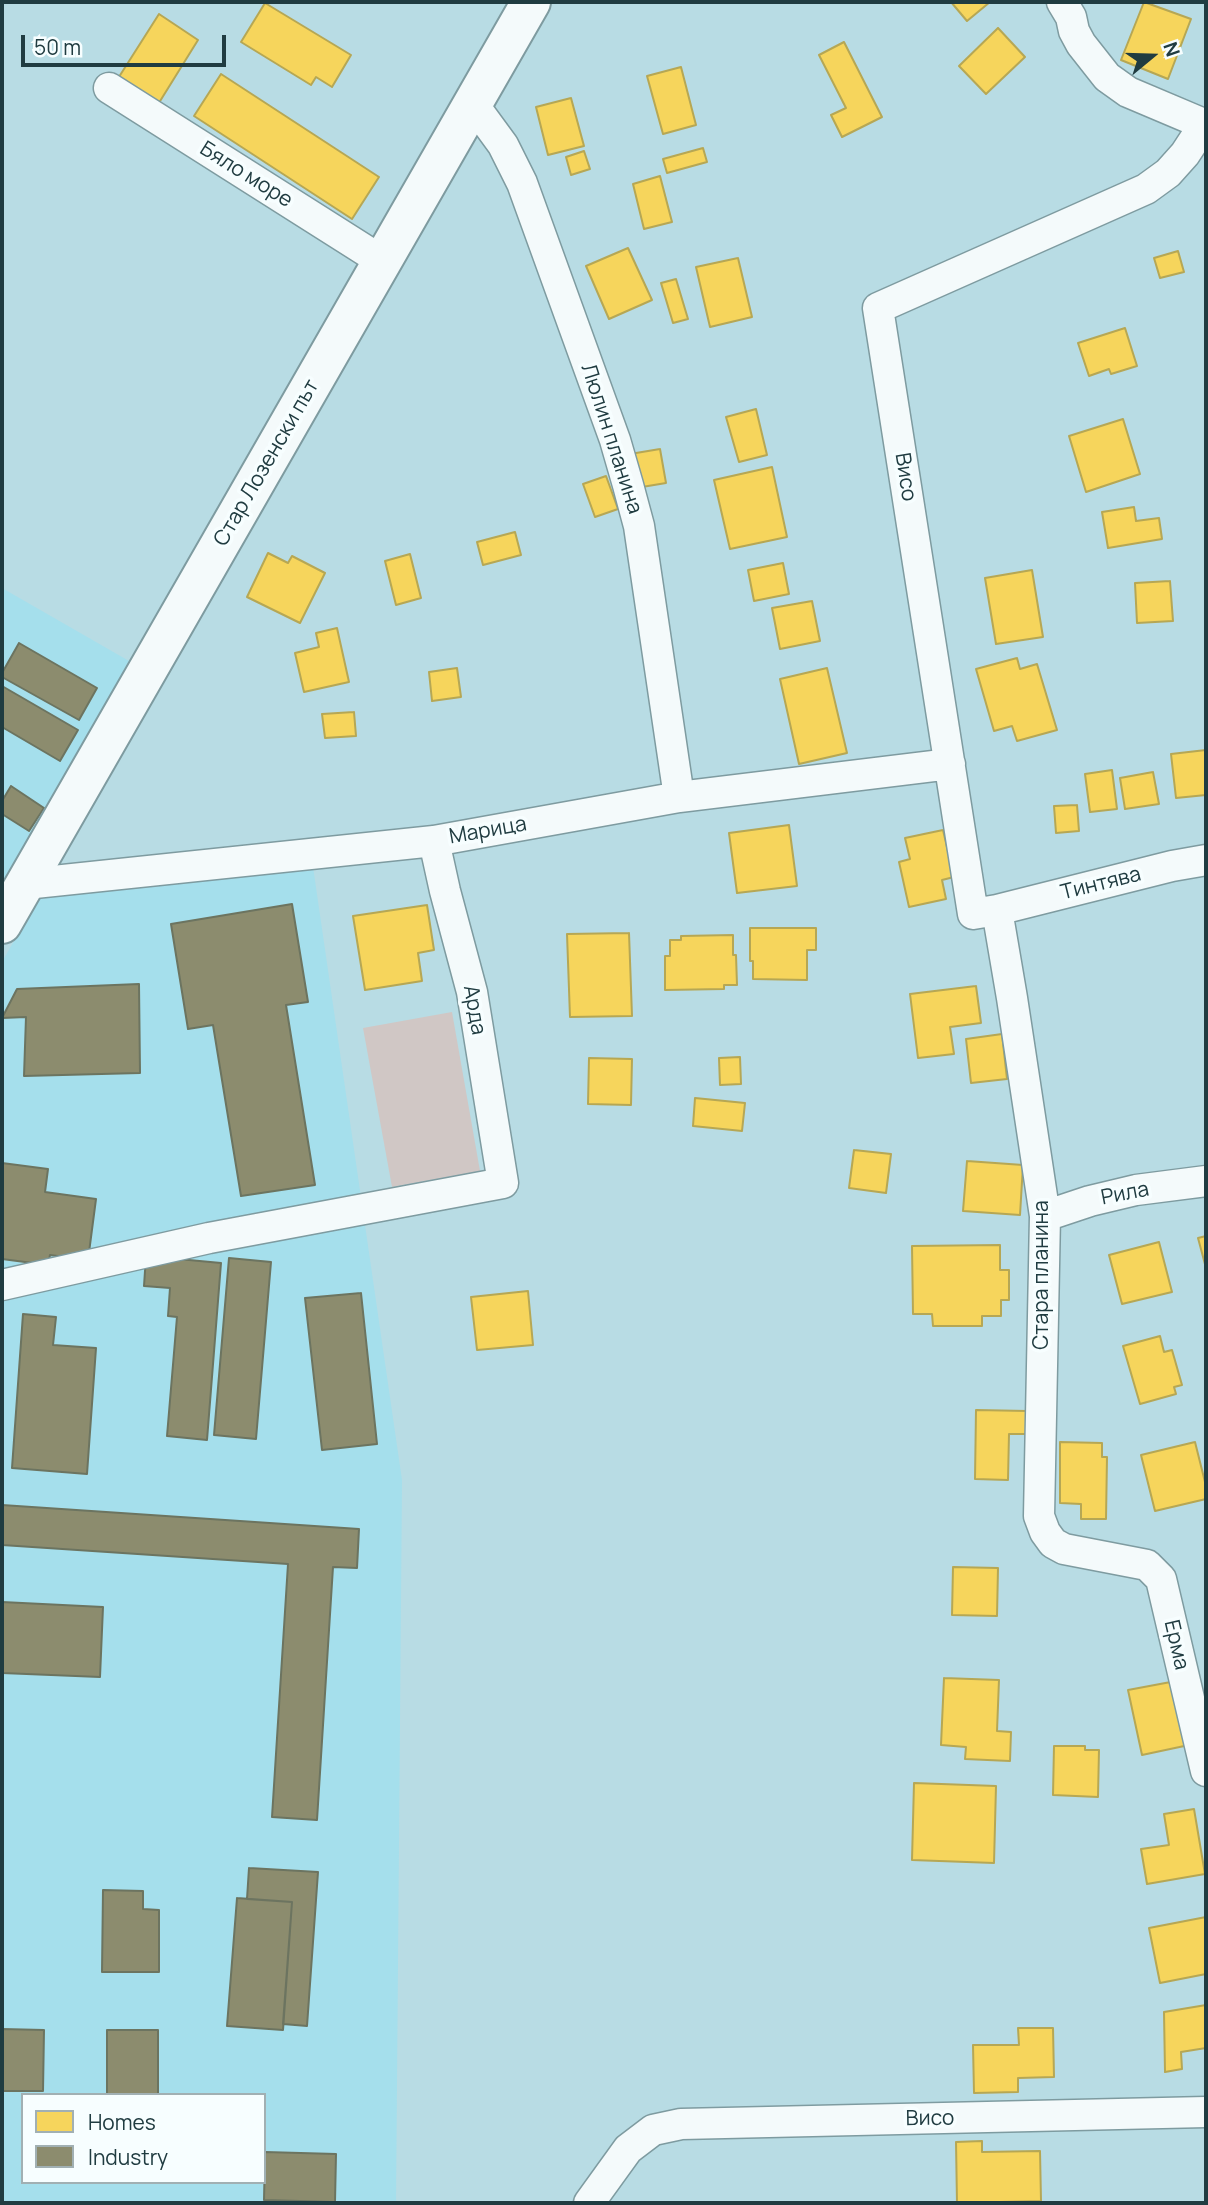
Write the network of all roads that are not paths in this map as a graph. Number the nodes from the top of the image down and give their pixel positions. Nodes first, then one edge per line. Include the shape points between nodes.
1 (531, 2) edge
2 (1062, 2) edge
3 (109, 88) dead end
4 (472, 104) junction
5 (1205, 125) edge
6 (382, 261) junction
7 (950, 764) junction
8 (679, 797) junction
9 (434, 841) junction
10 (1206, 860) edge
11 (25, 884) junction
12 (997, 910) junction
13 (2, 924) edge
14 (1206, 1181) edge
15 (1045, 1216) junction
16 (2, 1285) edge
17 (1147, 1565) joint
18 (1206, 1771) edge
19 (1206, 2112) edge
20 (589, 2203) edge

1 - 4 street, Стар Лозенски път
2 - 5 street via 1081,44 1107,77 1128,92
3 - 6 street, Бяло море
4 - 6 street, Стар Лозенски път
4 - 8 street, Люлин планина via 503,145 522,183 615,440 639,526
5 - 7 street, Висо via 1168,173 1146,189 878,307
6 - 11 street, Стар Лозенски път
7 - 8 street, Марица
7 - 12 street, Висо via 973,914
8 - 9 street, Марица
9 - 11 street, Марица
9 - 16 street, Арда via 472,992 503,1183 209,1238
10 - 12 street, Тинтява
11 - 13 street, Стар Лозенски път
12 - 15 street, Стара планина
14 - 15 street, Рила via 1136,1190
15 - 17 street, Стара планина via 1040,1516 1053,1543 1064,1549
17 - 18 street, Ерма via 1161,1579
19 - 20 street, Висо via 681,2124 653,2130 628,2149

